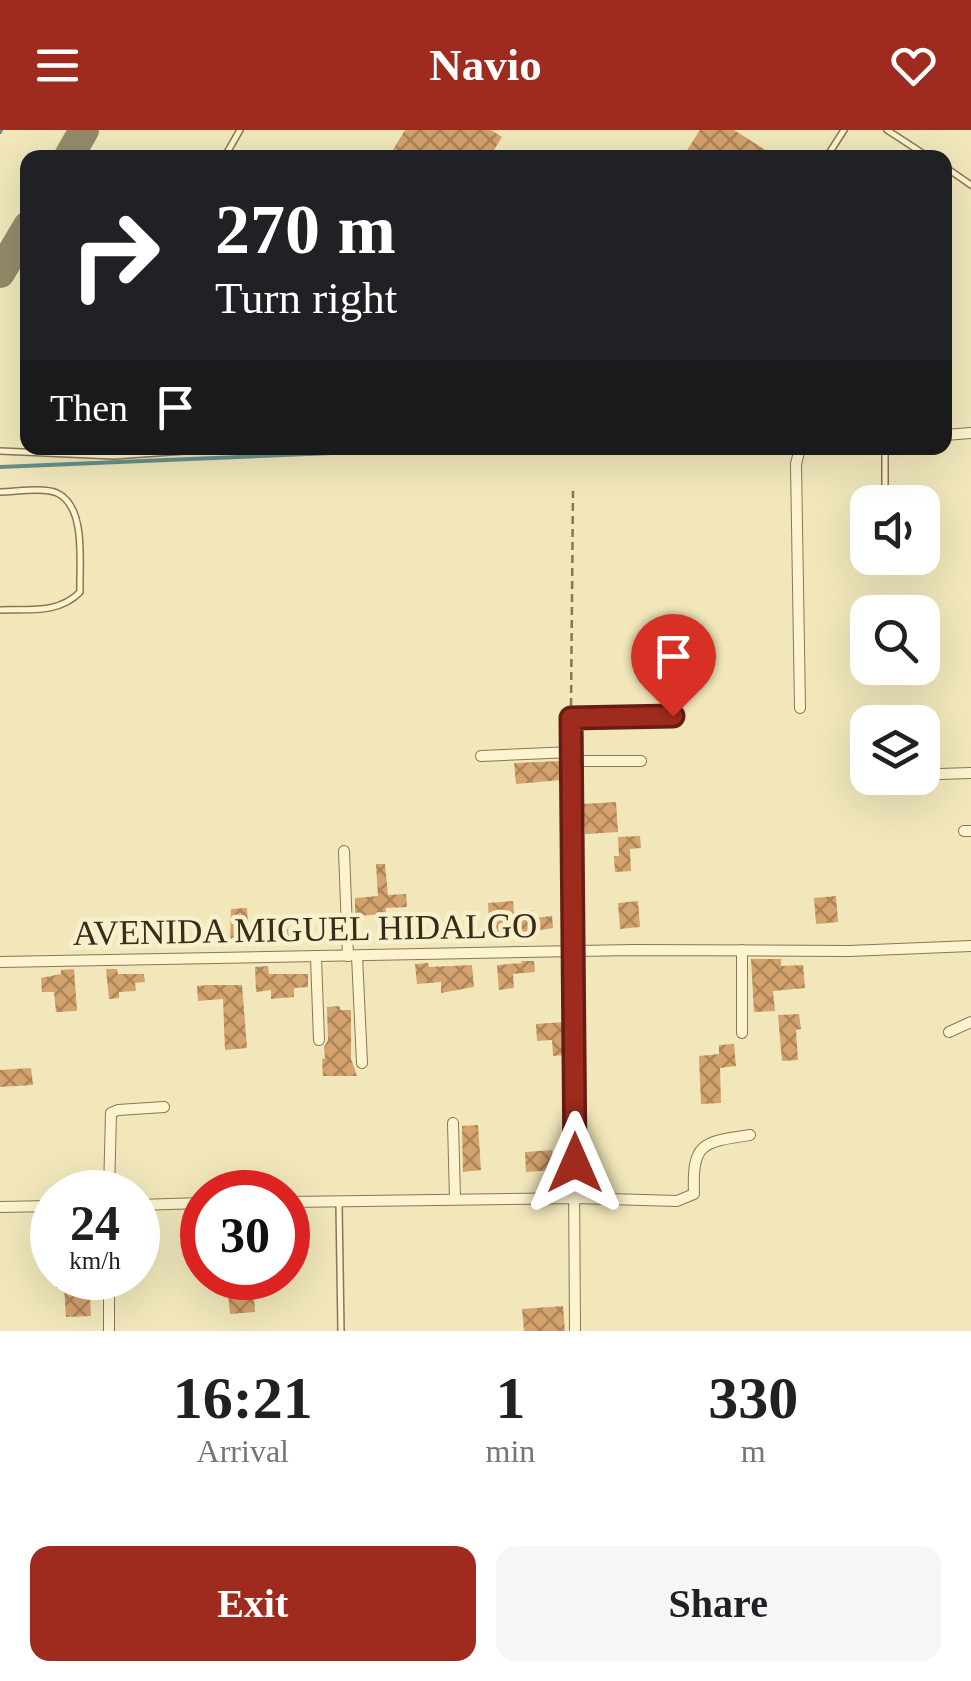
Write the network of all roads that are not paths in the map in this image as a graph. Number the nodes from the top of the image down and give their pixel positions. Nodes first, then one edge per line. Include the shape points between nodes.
1 (887, 130) edge
2 (918, 150) edge
3 (101, 455) edge
4 (128, 455) edge
5 (798, 455) edge
6 (886, 455) edge
7 (885, 485) edge
8 (0, 492) edge
9 (0, 610) edge
10 (800, 708) dead end
11 (673, 716) dead end
12 (481, 756) dead end
13 (572, 756) junction
14 (642, 761) dead end
15 (971, 773) edge
16 (940, 774) edge
17 (344, 851) dead end
18 (971, 946) edge
19 (742, 950) junction
20 (575, 952) junction
21 (352, 956) junction
22 (316, 958) junction
23 (0, 962) edge
24 (971, 1022) edge
25 (948, 1032) dead end
26 (742, 1033) dead end
27 (318, 1040) dead end
28 (362, 1063) dead end
29 (164, 1108) dead end
30 (452, 1124) dead end
31 (750, 1135) dead end
32 (109, 1170) edge
33 (455, 1198) junction
34 (575, 1198) junction
35 (340, 1201) junction
36 (310, 1202) edge
37 (30, 1206) edge
38 (0, 1207) edge
39 (109, 1300) edge
40 (110, 1331) edge
41 (341, 1331) edge
42 (576, 1331) edge

1 - 2 lane
3 - 4 lane
5 - 10 street
6 - 7 lane
8 - 9 lane via 54,492 68,501 77,518 80,592 49,609
11 - 13 street via 571,718
12 - 13 street
13 - 14 street
13 - 20 street
15 - 16 street
17 - 21 street
18 - 19 street, AVENIDA MIGUEL HIDALGO
19 - 20 street, AVENIDA MIGUEL HIDALGO
19 - 26 street
20 - 21 street, AVENIDA MIGUEL HIDALGO
20 - 34 street
21 - 22 street, AVENIDA MIGUEL HIDALGO
21 - 28 street
22 - 23 street, AVENIDA MIGUEL HIDALGO
22 - 27 street
24 - 25 street
29 - 32 street via 111,1114
30 - 33 street
31 - 34 street via 703,1147 688,1199
33 - 34 street
33 - 35 street
34 - 42 street
35 - 36 street
35 - 41 lane
37 - 38 street
39 - 40 street

